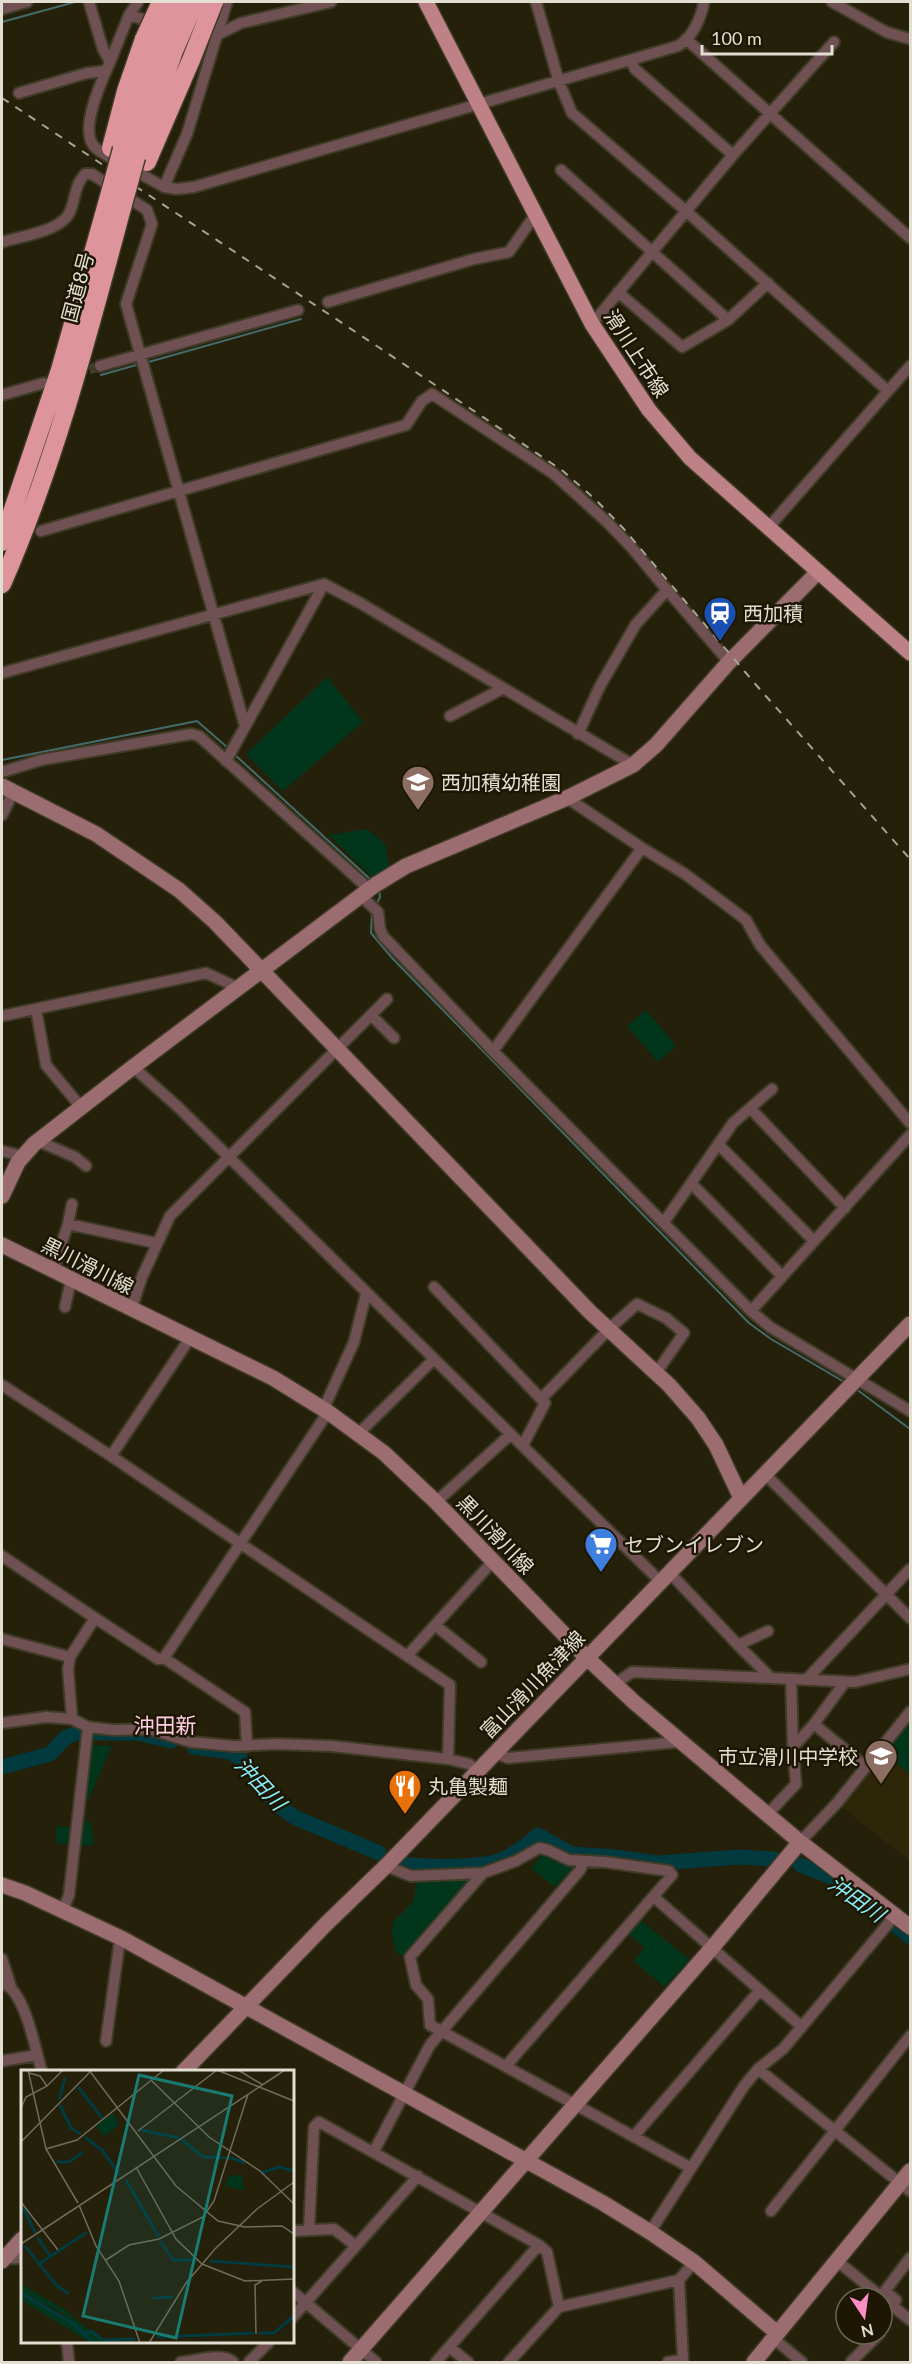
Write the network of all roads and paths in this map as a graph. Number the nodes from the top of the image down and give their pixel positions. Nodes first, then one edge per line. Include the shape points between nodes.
1 (27, 2) edge
2 (89, 2) edge
3 (138, 2) edge
4 (161, 2) edge
5 (179, 2) edge
6 (195, 2) edge
7 (214, 2) edge
8 (227, 2) edge
9 (332, 2) edge
10 (426, 2) edge
11 (536, 2) edge
12 (704, 2) edge
13 (832, 2) edge
14 (2, 9) edge
15 (129, 15) junction
16 (219, 34) junction
17 (686, 39) junction
18 (910, 39) edge
19 (834, 42) dead end
20 (159, 45) junction
21 (215, 45) junction
22 (631, 60) junction
23 (108, 67) junction
24 (559, 82) junction
25 (19, 93) dead end
26 (479, 105) junction
27 (771, 114) junction
28 (129, 154) junction
29 (733, 155) junction
30 (561, 170) dead end
31 (164, 187) junction
32 (114, 204) junction
33 (686, 211) junction
34 (535, 215) junction
35 (105, 238) junction
36 (910, 238) edge
37 (2, 242) edge
38 (650, 252) junction
39 (768, 283) junction
40 (618, 292) junction
41 (328, 302) dead end
42 (298, 310) dead end
43 (728, 320) junction
44 (592, 324) junction
45 (138, 355) junction
46 (100, 366) tunnel mouth
47 (910, 366) edge
48 (44, 383) dead end
49 (888, 391) junction
50 (2, 395) edge
51 (177, 490) junction
52 (768, 528) junction
53 (41, 531) dead end
54 (2, 542) edge
55 (818, 572) junction
56 (2, 584) edge
57 (324, 584) junction
58 (667, 590) junction
59 (212, 614) junction
60 (910, 653) edge
61 (729, 662) junction
62 (2, 673) edge
63 (502, 689) junction
64 (450, 716) dead end
65 (245, 726) junction
66 (578, 734) junction
67 (226, 761) junction
68 (633, 765) junction
69 (2, 772) edge
70 (7, 789) edge
71 (567, 798) junction
72 (2, 815) edge
73 (642, 848) junction
74 (365, 892) junction
75 (263, 970) junction
76 (237, 990) junction
77 (387, 999) dead end
78 (36, 1009) junction
79 (371, 1015) junction
80 (2, 1016) edge
81 (394, 1038) dead end
82 (337, 1049) junction
83 (493, 1051) junction
84 (133, 1067) junction
85 (772, 1089) dead end
86 (81, 1107) junction
87 (750, 1108) junction
88 (910, 1124) edge
89 (910, 1135) edge
90 (38, 1141) junction
91 (718, 1144) junction
92 (2, 1151) edge
93 (23, 1156) junction
94 (228, 1157) junction
95 (86, 1166) dead end
96 (691, 1183) junction
97 (2, 1196) edge
98 (72, 1204) dead end
99 (845, 1208) junction
100 (664, 1222) junction
101 (68, 1224) junction
102 (814, 1241) junction
103 (156, 1243) junction
104 (2, 1245) edge
105 (53, 1271) junction
106 (782, 1276) junction
107 (71, 1280) junction
108 (434, 1287) dead end
109 (366, 1294) junction
110 (65, 1306) dead end
111 (131, 1310) junction
112 (751, 1311) junction
113 (910, 1324) edge
114 (609, 1329) junction
115 (190, 1338) junction
116 (434, 1359) junction
117 (656, 1373) junction
118 (858, 1379) junction
119 (2, 1385) edge
120 (542, 1398) junction
121 (326, 1411) junction
122 (910, 1412) edge
123 (358, 1434) junction
124 (511, 1434) junction
125 (523, 1445) junction
126 (111, 1456) junction
127 (765, 1474) junction
128 (741, 1498) junction
129 (436, 1502) junction
130 (240, 1544) junction
131 (2, 1556) edge
132 (493, 1561) junction
133 (910, 1569) edge
134 (665, 1576) junction
135 (886, 1595) junction
136 (95, 1618) junction
137 (910, 1618) edge
138 (435, 1625) junction
139 (768, 1631) dead end
140 (2, 1639) edge
141 (738, 1645) junction
142 (407, 1656) junction
143 (70, 1657) junction
144 (586, 1657) junction
145 (164, 1658) junction
146 (481, 1662) dead end
147 (910, 1669) edge
148 (771, 1678) junction
149 (791, 1679) junction
150 (806, 1680) junction
151 (845, 1682) junction
152 (615, 1684) junction
153 (910, 1712) edge
154 (72, 1719) junction
155 (2, 1723) edge
156 (814, 1724) junction
157 (88, 1727) junction
158 (678, 1742) junction
159 (247, 1746) junction
160 (793, 1747) junction
161 (495, 1753) junction
162 (448, 1760) junction
163 (866, 1767) junction
164 (478, 1770) junction
165 (767, 1815) junction
166 (800, 1842) junction
167 (584, 1861) junction
168 (386, 1866) junction
169 (483, 1873) junction
170 (2, 1890) edge
171 (654, 1897) junction
172 (63, 1910) junction
173 (894, 1913) junction
174 (910, 1927) edge
175 (123, 1939) junction
176 (712, 1948) junction
177 (2, 1959) edge
178 (6, 1986) edge
179 (760, 1990) junction
180 (245, 2006) junction
181 (802, 2026) junction
182 (441, 2031) junction
183 (910, 2037) edge
184 (106, 2041) dead end
185 (37, 2055) junction
186 (2, 2061) edge
187 (506, 2066) junction
188 (758, 2069) junction
189 (41, 2070) edge
190 (185, 2070) edge
191 (404, 2094) junction
192 (575, 2104) junction
193 (836, 2131) junction
194 (634, 2136) junction
195 (374, 2151) junction
196 (526, 2162) junction
197 (692, 2168) junction
198 (910, 2171) edge
199 (418, 2176) junction
200 (905, 2187) edge
201 (771, 2211) dead end
202 (481, 2212) junction
203 (309, 2229) junction
204 (294, 2231) edge
205 (650, 2232) junction
206 (21, 2241) edge
207 (539, 2245) junction
208 (356, 2246) junction
209 (21, 2258) edge
210 (910, 2258) edge
211 (2, 2259) edge
212 (837, 2261) junction
213 (694, 2262) junction
214 (679, 2280) junction
215 (294, 2293) edge
216 (307, 2303) junction
217 (559, 2307) junction
218 (910, 2311) edge
219 (294, 2316) edge
220 (910, 2320) edge
221 (775, 2336) junction
222 (67, 2343) edge
223 (268, 2343) edge
224 (866, 2346) edge
225 (449, 2347) junction
226 (361, 2349) junction
227 (69, 2362) edge
228 (181, 2362) edge
229 (234, 2362) edge
230 (249, 2362) edge
231 (350, 2362) edge
232 (376, 2362) edge
233 (436, 2362) edge
234 (468, 2362) edge
235 (509, 2362) edge
236 (668, 2362) edge
237 (684, 2362) edge
238 (756, 2362) edge
239 (802, 2362) edge
240 (851, 2362) edge

1 - 14 street
2 - 23 street
3 - 15 street
4 - 20 highway, bridge
5 - 20 highway, bridge
6 - 20 highway, bridge
7 - 28 highway, bridge via 191,60
8 - 16 street
9 - 16 street via 241,23
10 - 26 main road, 滑川上市線
11 - 24 street
12 - 17 street via 697,25
13 - 18 street via 886,32
15 - 21 street
15 - 23 street
16 - 21 street
17 - 22 street via 678,46
17 - 27 street
19 - 27 street
20 - 28 highway
20 - 28 highway via 126,91
21 - 31 street via 187,134
22 - 24 street
22 - 29 street via 635,69
23 - 25 street
23 - 31 street via 90,117 88,136 93,146
24 - 26 street
24 - 33 street via 572,113
26 - 31 street via 194,187
26 - 34 main road, 滑川上市線
27 - 29 street
27 - 36 street
28 - 32 highway
28 - 32 highway, bridge
29 - 33 street
30 - 38 street
32 - 35 highway
32 - 35 highway
33 - 38 street
33 - 39 street
34 - 41 street via 509,252
34 - 44 main road, 滑川上市線
35 - 54 highway, 国道8号
35 - 56 highway, 国道8号 via 79,366 24,531
37 - 45 street via 65,221 77,182 85,174 92,174 147,210 152,224 126,304
38 - 40 street
38 - 43 street
39 - 43 street
39 - 49 street
40 - 43 street via 682,347
40 - 44 street
42 - 45 street
44 - 52 main road, 滑川上市線 via 633,389 677,444
45 - 46 street
45 - 51 street
47 - 49 street
48 - 50 street
49 - 52 street
51 - 53 street
51 - 58 street via 406,425 422,401 432,394 554,474 582,497
51 - 59 street
52 - 55 main road, 滑川上市線
55 - 60 main road, 滑川上市線
55 - 61 street
57 - 59 street
57 - 63 street
57 - 65 street
58 - 61 street
58 - 66 street via 636,624
59 - 62 street
59 - 65 street
61 - 68 street via 656,746
63 - 64 street
63 - 66 street
65 - 67 street
66 - 68 street
67 - 69 street via 199,736 191,734 41,760
67 - 74 street
68 - 71 street
70 - 72 street
70 - 75 street via 96,834 179,890
71 - 73 street
71 - 74 street via 406,866
73 - 83 street
73 - 88 street via 685,874 746,920 760,945
74 - 75 street
74 - 83 street via 378,912 383,936
75 - 76 street
75 - 82 street
76 - 78 street via 206,974
76 - 84 street
77 - 79 street
78 - 80 street
78 - 86 street via 46,1065
79 - 81 street
79 - 82 street
82 - 94 street
82 - 114 street
83 - 100 street
84 - 86 street
84 - 94 street
85 - 87 street
86 - 90 street
87 - 91 street
87 - 99 street
89 - 99 street
90 - 93 street
90 - 95 street via 75,1156
91 - 96 street
91 - 102 street
92 - 93 street
93 - 97 street
94 - 103 street via 170,1216
94 - 109 street
96 - 100 street
96 - 106 street
98 - 101 street
99 - 102 street
100 - 112 street
101 - 103 street
101 - 105 street
102 - 106 street
103 - 111 street
104 - 105 street, 黒川滑川線
105 - 107 street, 黒川滑川線
106 - 112 street
107 - 110 street
107 - 111 street, 黒川滑川線
108 - 120 street
109 - 116 street
109 - 121 street via 354,1342
111 - 115 street, 黒川滑川線
112 - 118 street via 770,1327
113 - 118 street, 富山滑川魚津線
114 - 117 street
114 - 117 street via 637,1304 666,1318 684,1333
114 - 120 street
115 - 121 street, 黒川滑川線 via 273,1378
115 - 126 street
116 - 123 street
116 - 124 street
117 - 128 street via 698,1418 716,1445
118 - 122 street
118 - 127 street, 富山滑川魚津線
119 - 126 street
120 - 125 street via 545,1403
121 - 123 street, 黒川滑川線
121 - 130 street
123 - 129 street, 黒川滑川線
124 - 125 street
124 - 129 street
125 - 134 street
126 - 130 street
127 - 128 street, 富山滑川魚津線
127 - 135 street
128 - 134 street, 富山滑川魚津線
129 - 132 street, 黒川滑川線
130 - 142 street
130 - 145 street
131 - 136 street
132 - 138 street
132 - 144 street, 黒川滑川線
133 - 135 street
134 - 141 street
134 - 144 street, 富山滑川魚津線
135 - 137 street
135 - 150 street
136 - 143 street
136 - 145 street via 158,1659
138 - 142 street
138 - 146 street
139 - 141 street
140 - 143 street
141 - 148 street
142 - 162 street via 450,1685
143 - 154 street
144 - 152 street, 黒川滑川線
144 - 161 street, 富山滑川魚津線
145 - 159 street via 245,1712
147 - 151 street
148 - 149 street
148 - 152 street via 632,1672
149 - 150 street
149 - 160 street
150 - 151 street
151 - 156 street
152 - 158 street, 黒川滑川線
153 - 163 street
154 - 155 street via 46,1717
154 - 157 street
156 - 160 street
156 - 163 street
157 - 159 street via 149,1729 191,1742
157 - 172 street via 69,1895
158 - 161 street via 508,1758
158 - 165 street, 黒川滑川線
159 - 162 street via 332,1746
160 - 165 street via 796,1784
161 - 164 street, 富山滑川魚津線
162 - 164 street
163 - 166 street
164 - 168 street, 富山滑川魚津線
165 - 166 street, 黒川滑川線
166 - 173 street, 黒川滑川線
166 - 176 street
167 - 169 street via 569,1860 539,1848
167 - 171 street via 669,1871 672,1875
167 - 182 street
168 - 169 street via 411,1876
168 - 180 street, 富山滑川魚津線
169 - 182 street via 410,1957 416,1985 428,1999 430,2025
170 - 172 street
171 - 176 street
171 - 187 street
172 - 175 street
173 - 174 street, 黒川滑川線
173 - 181 street
175 - 180 street
175 - 184 street
176 - 179 street
176 - 192 street
177 - 178 street
178 - 185 street via 28,2020
179 - 181 street
179 - 194 street
180 - 190 street, 富山滑川魚津線
180 - 191 street
181 - 188 street via 783,2049
182 - 187 street
182 - 191 street
183 - 193 street
185 - 186 street
185 - 189 street
187 - 192 street
188 - 193 street
188 - 197 street
191 - 195 street
191 - 196 street
192 - 194 street
192 - 196 street
193 - 200 street
193 - 201 street
194 - 197 street
195 - 199 street
195 - 203 street via 319,2122 314,2127
196 - 202 street
196 - 205 street
197 - 205 street
198 - 200 street
199 - 202 street
199 - 208 street
200 - 212 street
202 - 207 street
202 - 226 street
203 - 204 street
203 - 208 street via 334,2229
205 - 213 street
206 - 211 street
207 - 217 street via 547,2252
207 - 225 street
208 - 216 street
209 - 211 street
210 - 218 street via 885,2291
212 - 220 street
212 - 221 street
213 - 214 street
213 - 221 street
214 - 217 street
214 - 237 street
215 - 216 street
216 - 219 street
216 - 226 street
217 - 235 street
221 - 238 street
221 - 239 street
222 - 227 street
223 - 230 street
224 - 240 street
225 - 233 street
225 - 234 street
226 - 231 street
226 - 232 street
228 - 229 street via 221,2358
236 - 237 street

